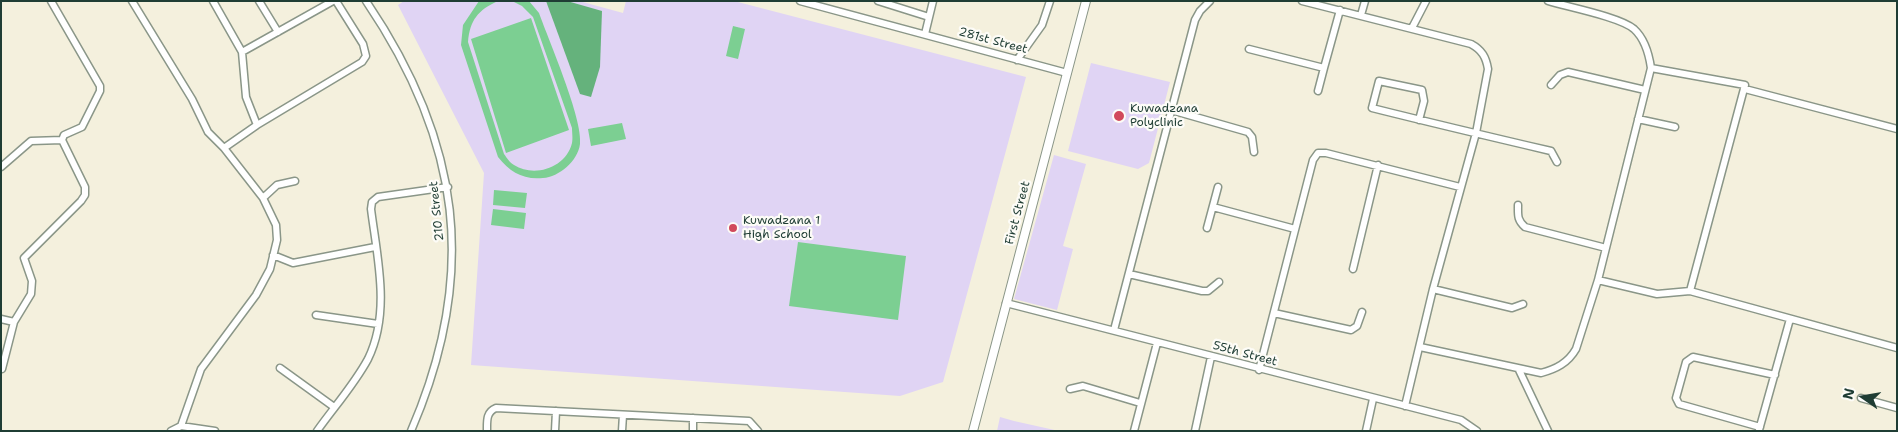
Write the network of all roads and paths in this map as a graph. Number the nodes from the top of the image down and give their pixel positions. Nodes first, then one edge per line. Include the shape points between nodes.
1 (51, 1) edge
2 (132, 1) edge
3 (212, 1) edge
4 (259, 1) edge
5 (335, 1) edge
6 (366, 1) edge
7 (800, 1) edge
8 (878, 1) edge
9 (934, 1) edge
10 (1050, 1) edge
11 (1086, 1) edge
12 (1210, 1) edge
13 (1302, 1) edge
14 (1365, 1) edge
15 (1426, 1) edge
16 (1548, 1) edge
17 (1340, 10) junction
18 (1361, 15) junction
19 (929, 17) junction
20 (1412, 28) junction
21 (278, 32) junction
22 (925, 34) junction
23 (1249, 49) dead end
24 (242, 52) junction
25 (1017, 60) junction
26 (1324, 68) junction
27 (1650, 68) junction
28 (1067, 73) junction
29 (1551, 85) dead end
30 (1745, 89) junction
31 (1645, 90) junction
32 (1318, 91) dead end
33 (1171, 110) junction
34 (1638, 119) junction
35 (1419, 120) junction
36 (257, 125) junction
37 (1675, 127) dead end
38 (1897, 129) edge
39 (1476, 134) junction
40 (62, 140) junction
41 (224, 148) junction
42 (1254, 152) dead end
43 (1557, 162) dead end
44 (1378, 166) junction
45 (1, 167) edge
46 (295, 180) dead end
47 (448, 187) junction
48 (1218, 187) dead end
49 (1460, 187) junction
50 (262, 198) junction
51 (1518, 205) dead end
52 (1213, 207) junction
53 (1207, 228) dead end
54 (1295, 229) junction
55 (375, 247) junction
56 (1606, 248) junction
57 (273, 255) junction
58 (1353, 269) dead end
59 (1129, 274) junction
60 (1598, 280) junction
61 (1219, 282) dead end
62 (1433, 289) junction
63 (1690, 291) junction
64 (1006, 303) junction
65 (1523, 304) dead end
66 (1362, 312) dead end
67 (1274, 313) junction
68 (316, 315) dead end
69 (1, 319) edge
70 (1790, 319) junction
71 (14, 322) junction
72 (378, 324) junction
73 (1114, 330) junction
74 (1157, 343) junction
75 (1420, 346) junction
76 (1897, 348) edge
77 (1211, 357) junction
78 (280, 368) dead end
79 (2, 369) edge
80 (1259, 370) junction
81 (1519, 370) junction
82 (1775, 375) junction
83 (1070, 389) dead end
84 (1861, 398) dead end
85 (1373, 399) junction
86 (1140, 403) junction
87 (1405, 406) junction
88 (334, 407) junction
89 (1897, 408) edge
90 (556, 411) junction
91 (623, 415) junction
92 (693, 418) junction
93 (181, 426) junction
94 (1760, 429) edge
95 (171, 431) edge
96 (215, 431) edge
97 (317, 431) edge
98 (411, 431) edge
99 (487, 431) edge
100 (555, 431) edge
101 (622, 431) edge
102 (692, 431) edge
103 (758, 431) edge
104 (973, 431) edge
105 (1134, 431) edge
106 (1195, 431) edge
107 (1366, 431) edge
108 (1477, 431) edge
109 (1548, 431) edge

1 - 40 street via 100,86 82,127 64,135
2 - 41 street via 208,132
3 - 24 street
4 - 21 street
5 - 21 street
5 - 36 street via 363,44 366,56 362,62
6 - 47 street, 210 Street via 386,31 420,98
7 - 22 street, 281st Street
8 - 19 street
9 - 19 street
10 - 25 street via 1042,25
11 - 28 street, First Street
12 - 33 street via 1195,20
13 - 17 street
14 - 18 street
15 - 20 street
16 - 27 street via 1625,23 1642,39
17 - 18 street
17 - 26 street
18 - 20 street
19 - 22 street
20 - 39 street via 1471,44 1485,56 1488,69
21 - 24 street
22 - 25 street, 281st Street
23 - 26 street
24 - 36 street via 246,97
25 - 28 street, 281st Street
26 - 32 street
27 - 30 street via 1743,84
27 - 31 street
28 - 64 street, First Street
29 - 31 street via 1568,72
30 - 38 street
30 - 63 street
31 - 34 street
33 - 42 street via 1248,132
33 - 59 street
34 - 37 street
34 - 56 street
35 - 35 street via 1372,108 1379,81 1422,90 1424,101
35 - 39 street
36 - 41 street
39 - 43 street via 1551,151
39 - 49 street
40 - 45 street via 31,141
40 - 71 street via 85,187 85,195 24,258 32,288
41 - 50 street
44 - 49 street
44 - 54 street via 1318,153 1313,160
44 - 58 street
46 - 50 street via 277,185
47 - 55 street via 378,197 372,202
47 - 98 street, 210 Street via 451,289 435,367
48 - 52 street
49 - 62 street
50 - 57 street via 276,225
51 - 56 street via 1518,216 1525,227
52 - 53 street
52 - 54 street
54 - 67 street
55 - 57 street via 293,263
55 - 72 street via 382,297
56 - 60 street
57 - 93 street via 256,295 201,369
59 - 61 street via 1208,291
59 - 73 street
60 - 63 street via 1657,294
60 - 81 street via 1572,356 1541,374
62 - 65 street via 1512,308
62 - 75 street
63 - 70 street
64 - 73 street, 55th Street
64 - 104 street, First Street
66 - 67 street via 1357,326 1351,330
67 - 80 street
68 - 72 street
69 - 71 street
70 - 76 street
70 - 82 street
71 - 79 street
72 - 88 street via 369,356
73 - 74 street, 55th Street
74 - 77 street, 55th Street
74 - 86 street
75 - 81 street
75 - 87 street
77 - 80 street, 55th Street
77 - 106 street
78 - 88 street
80 - 85 street, 55th Street
81 - 109 street
82 - 94 street
82 - 94 street via 1693,357 1686,362 1676,398 1679,404
83 - 86 street via 1083,386
84 - 89 street
85 - 87 street, 55th Street
85 - 107 street
86 - 105 street
87 - 108 street, 55th Street via 1461,420
88 - 97 street
90 - 91 street
90 - 99 street via 496,408 488,415
90 - 100 street
91 - 92 street
91 - 101 street
92 - 102 street
92 - 103 street via 748,421
93 - 95 street
93 - 96 street

